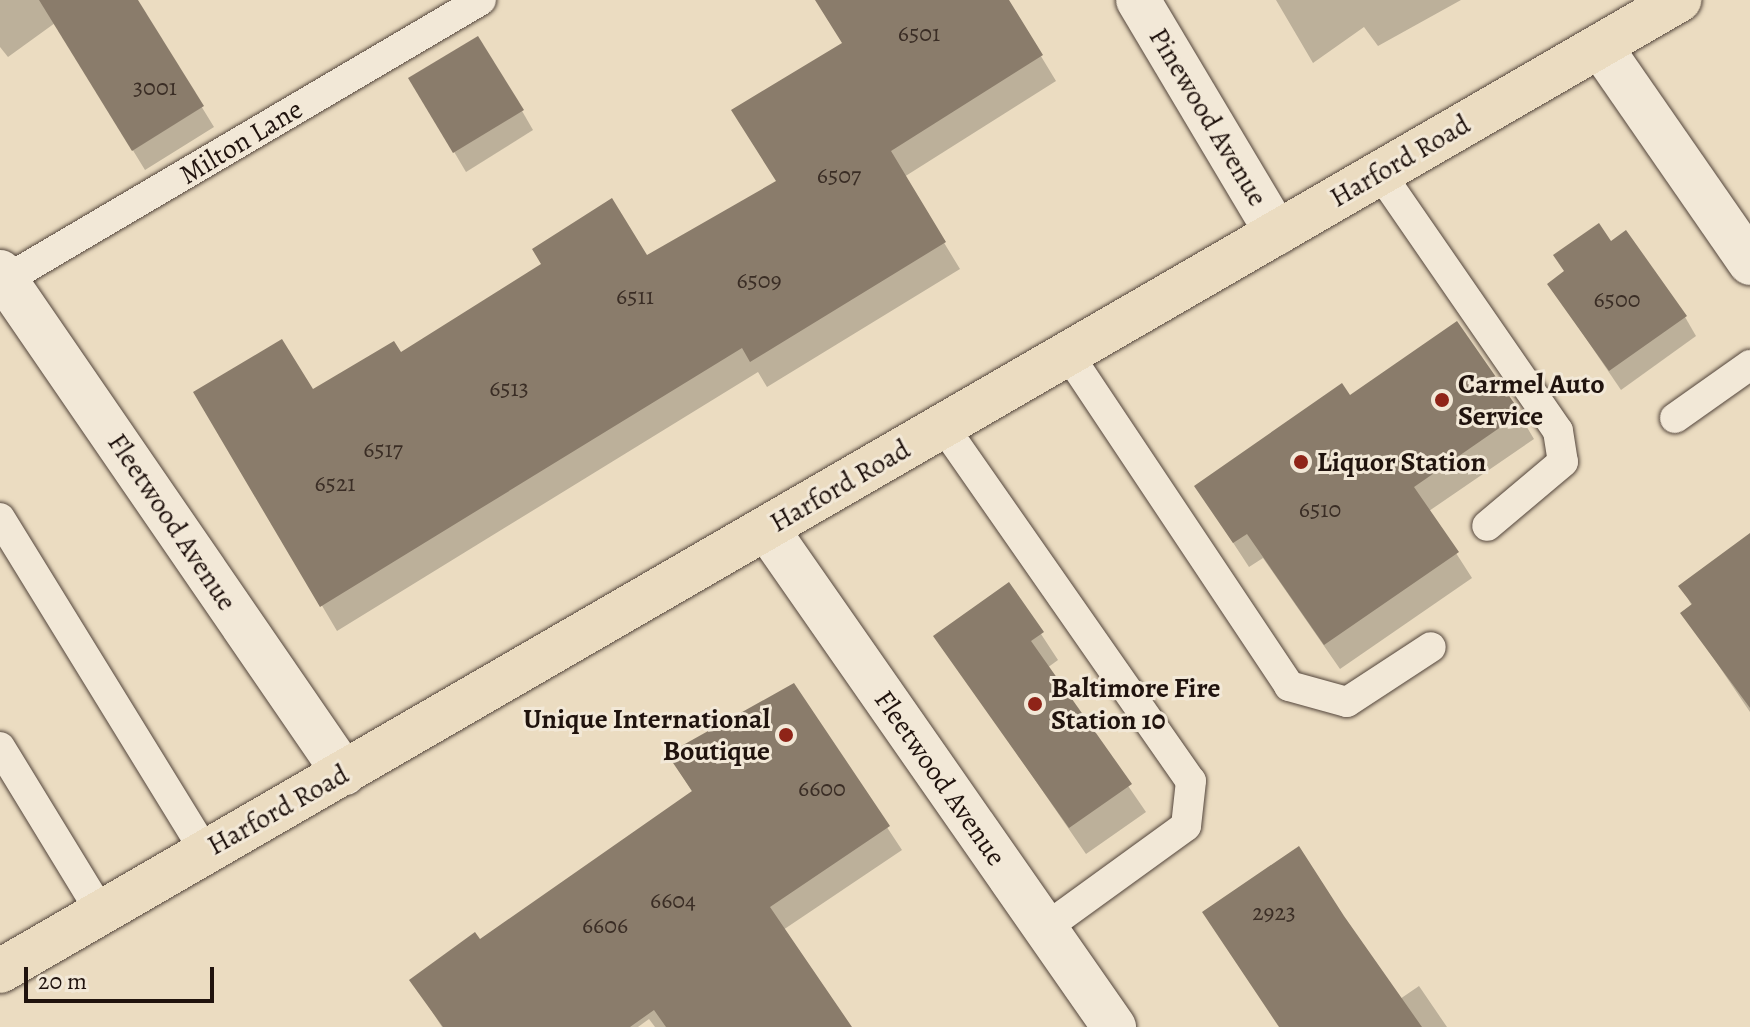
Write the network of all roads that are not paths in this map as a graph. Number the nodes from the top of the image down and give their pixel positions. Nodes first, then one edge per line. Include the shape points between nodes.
1 (481, 0) edge
2 (1138, 0) edge
3 (1679, 0) edge
4 (1600, 46) junction
5 (1380, 173) junction
6 (1277, 233) junction
7 (1750, 263) edge
8 (2, 278) edge
9 (1068, 354) junction
10 (1750, 365) edge
11 (1675, 418) dead end
12 (943, 426) junction
13 (0, 518) edge
14 (1487, 526) dead end
15 (767, 529) junction
16 (1431, 647) dead end
17 (0, 747) edge
18 (344, 773) junction
19 (205, 851) junction
20 (99, 909) junction
21 (1045, 928) junction
22 (0, 971) edge
23 (1114, 1027) edge

1 - 8 lane, Milton Lane
2 - 6 street, Pinewood Avenue
3 - 4 main road, Harford Road
4 - 5 main road, Harford Road
4 - 7 street
5 - 6 main road, Harford Road
5 - 14 lane via 1558,431 1563,462
6 - 9 main road, Harford Road
8 - 18 street, Fleetwood Avenue
9 - 12 main road, Harford Road
9 - 16 lane via 1289,686 1347,702
10 - 11 lane
12 - 15 main road, Harford Road
12 - 21 lane via 1191,781 1186,826
13 - 19 lane
15 - 18 main road, Harford Road
15 - 21 street, Fleetwood Avenue
17 - 20 lane
18 - 19 main road, Harford Road
19 - 20 main road, Harford Road
20 - 22 main road, Harford Road
21 - 23 street, Fleetwood Avenue

